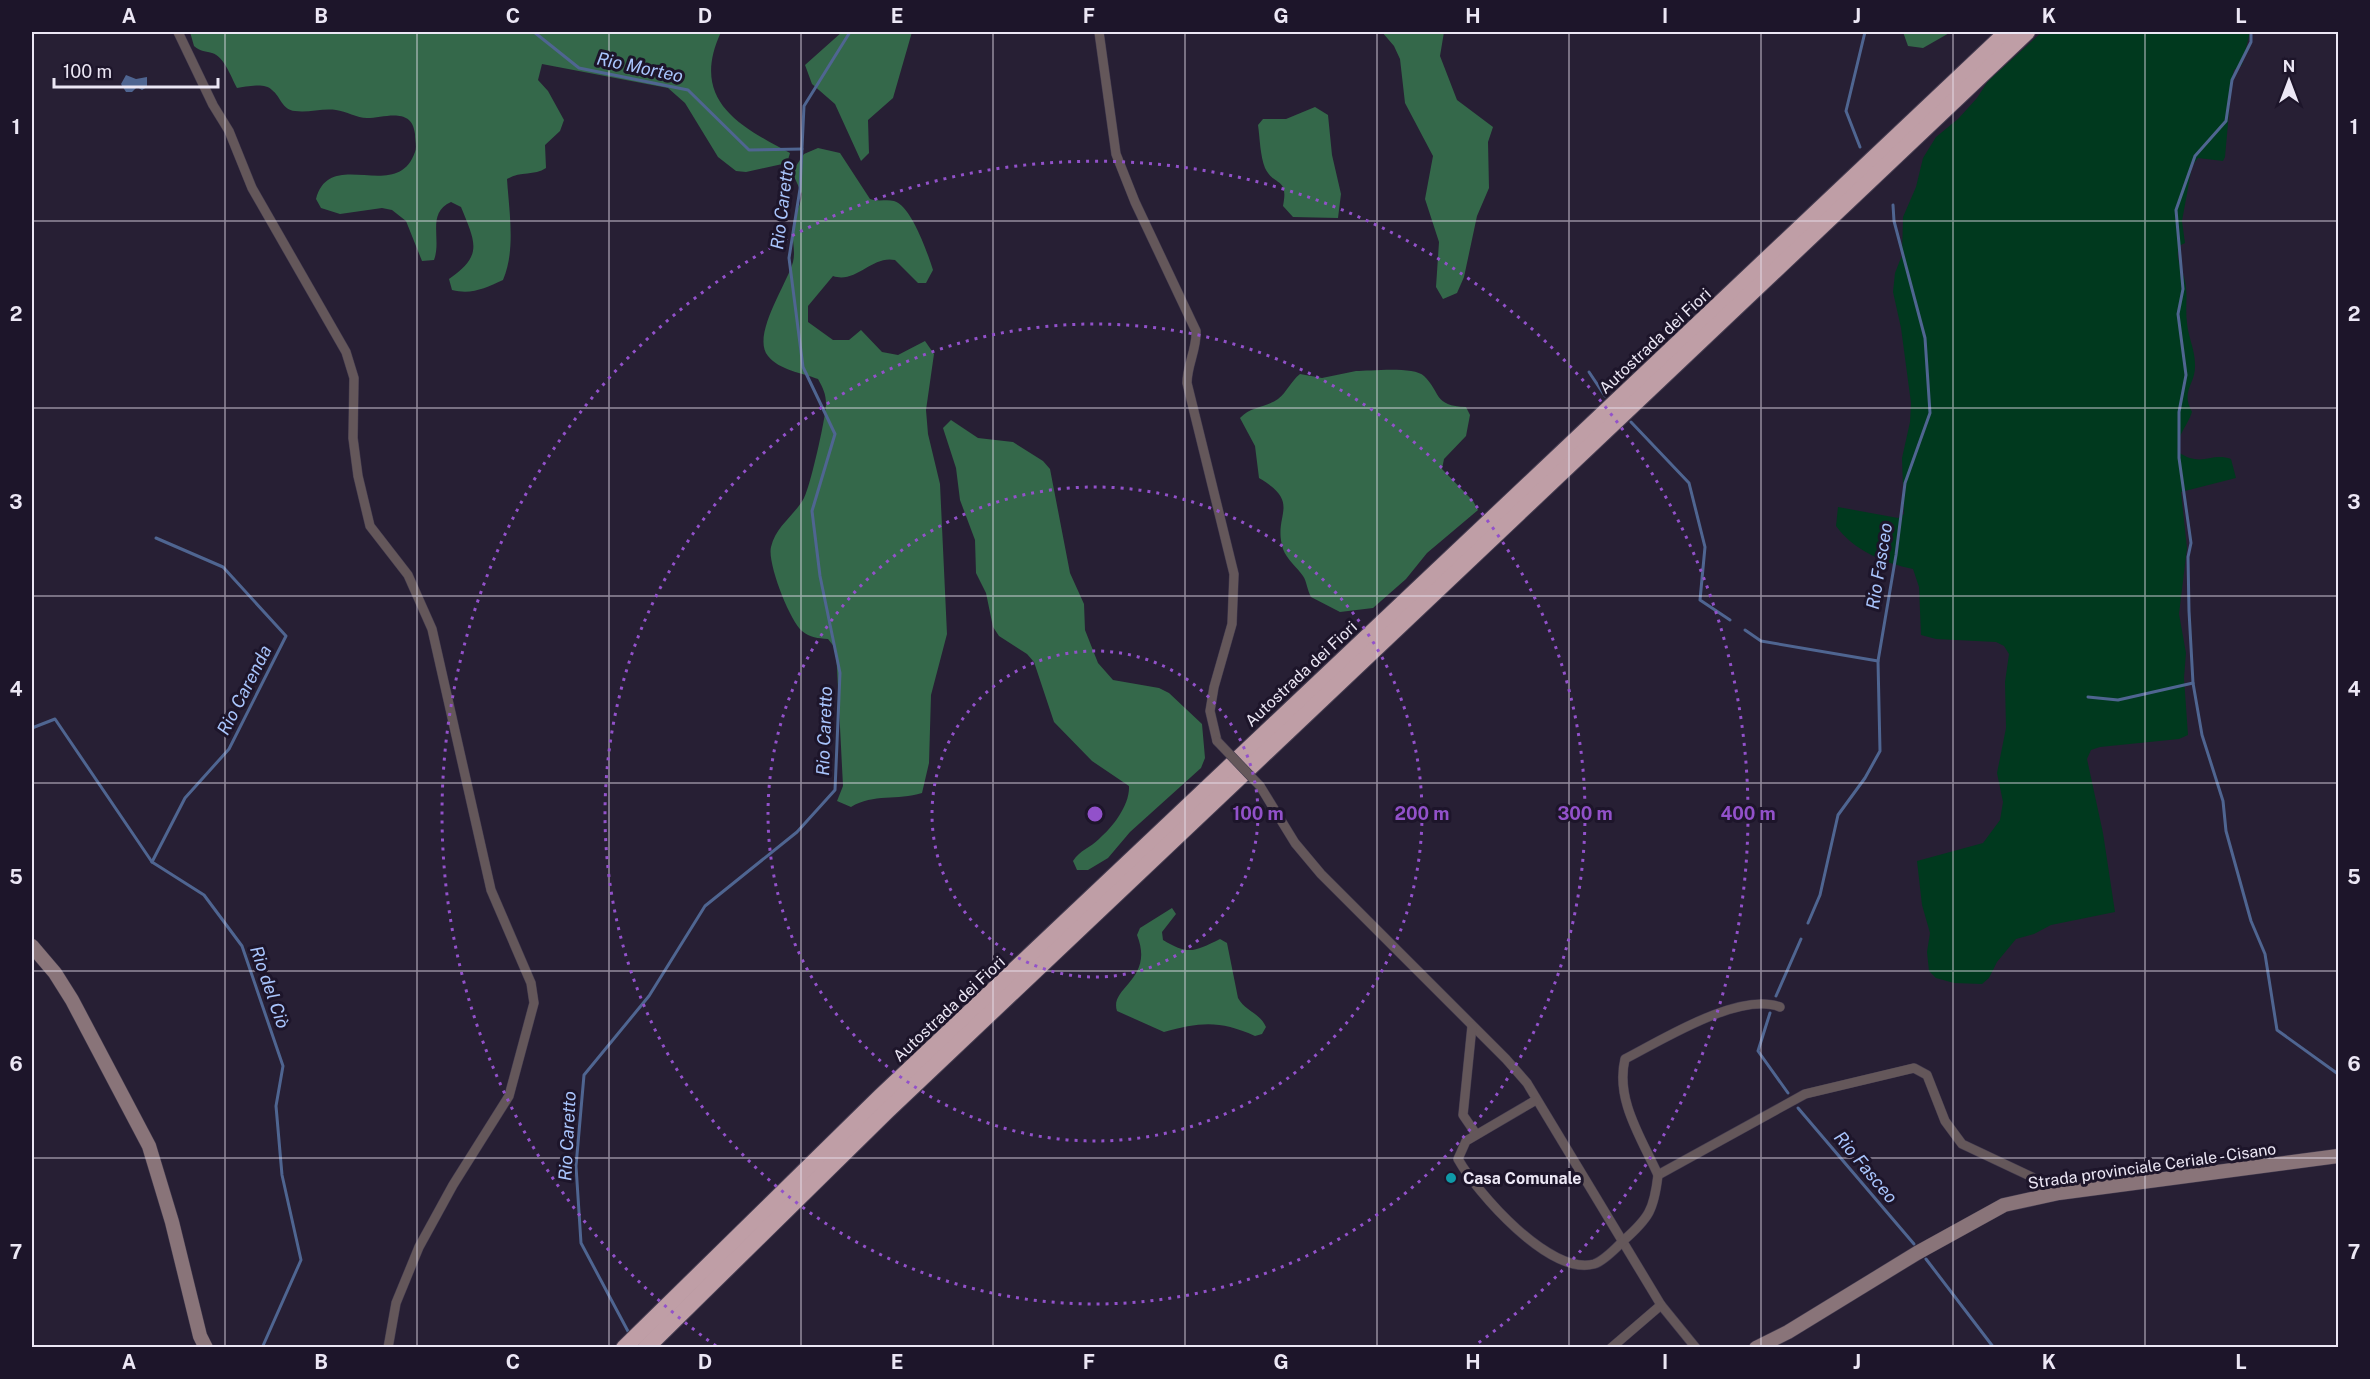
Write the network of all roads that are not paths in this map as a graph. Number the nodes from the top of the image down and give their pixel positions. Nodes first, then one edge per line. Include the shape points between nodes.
1 (178, 32) edge
2 (1099, 32) edge
3 (2007, 32) edge
4 (2027, 32) edge
5 (32, 946) edge
6 (1780, 1007) dead end
7 (1472, 1026) junction
8 (1536, 1100) junction
9 (1476, 1134) junction
10 (2338, 1156) edge
11 (1658, 1175) junction
12 (2040, 1196) junction
13 (1622, 1242) junction
14 (1661, 1305) junction
15 (206, 1347) edge
16 (388, 1347) edge
17 (624, 1347) edge
18 (646, 1347) edge
19 (1611, 1347) edge
20 (1696, 1347) edge
21 (1756, 1347) edge

1 - 16 street via 229,131 252,188 346,352 354,378 353,438 370,526 408,575 432,629 491,890 531,983 534,1003 509,1096 419,1247 396,1303
2 - 7 street, bridge via 1116,154 1196,331 1187,383 1234,574 1232,624 1210,711 1217,741 1260,786 1295,843 1321,874
3 - 17 highway, Autostrada dei Fiori via 872,1105
4 - 18 highway, Autostrada dei Fiori via 904,1095
5 - 15 main road via 72,1000 149,1146
6 - 11 street via 1762,1002 1710,1016 1625,1059 1622,1072 1630,1118
7 - 8 street via 1515,1069
7 - 9 street via 1463,1114
8 - 9 street
8 - 13 street
9 - 13 street via 1466,1141 1458,1159 1469,1179 1510,1223 1548,1255 1594,1264
10 - 12 main road, Strada provinciale Ceriale - Cisano
11 - 12 street via 1805,1094 1914,1068 1928,1075 1945,1121 1962,1144 2032,1177
11 - 13 street via 1655,1205
12 - 21 main road, Strada provinciale Ceriale - Cisano via 2004,1205 1969,1223 1788,1332
13 - 14 street
14 - 19 street
14 - 20 street

